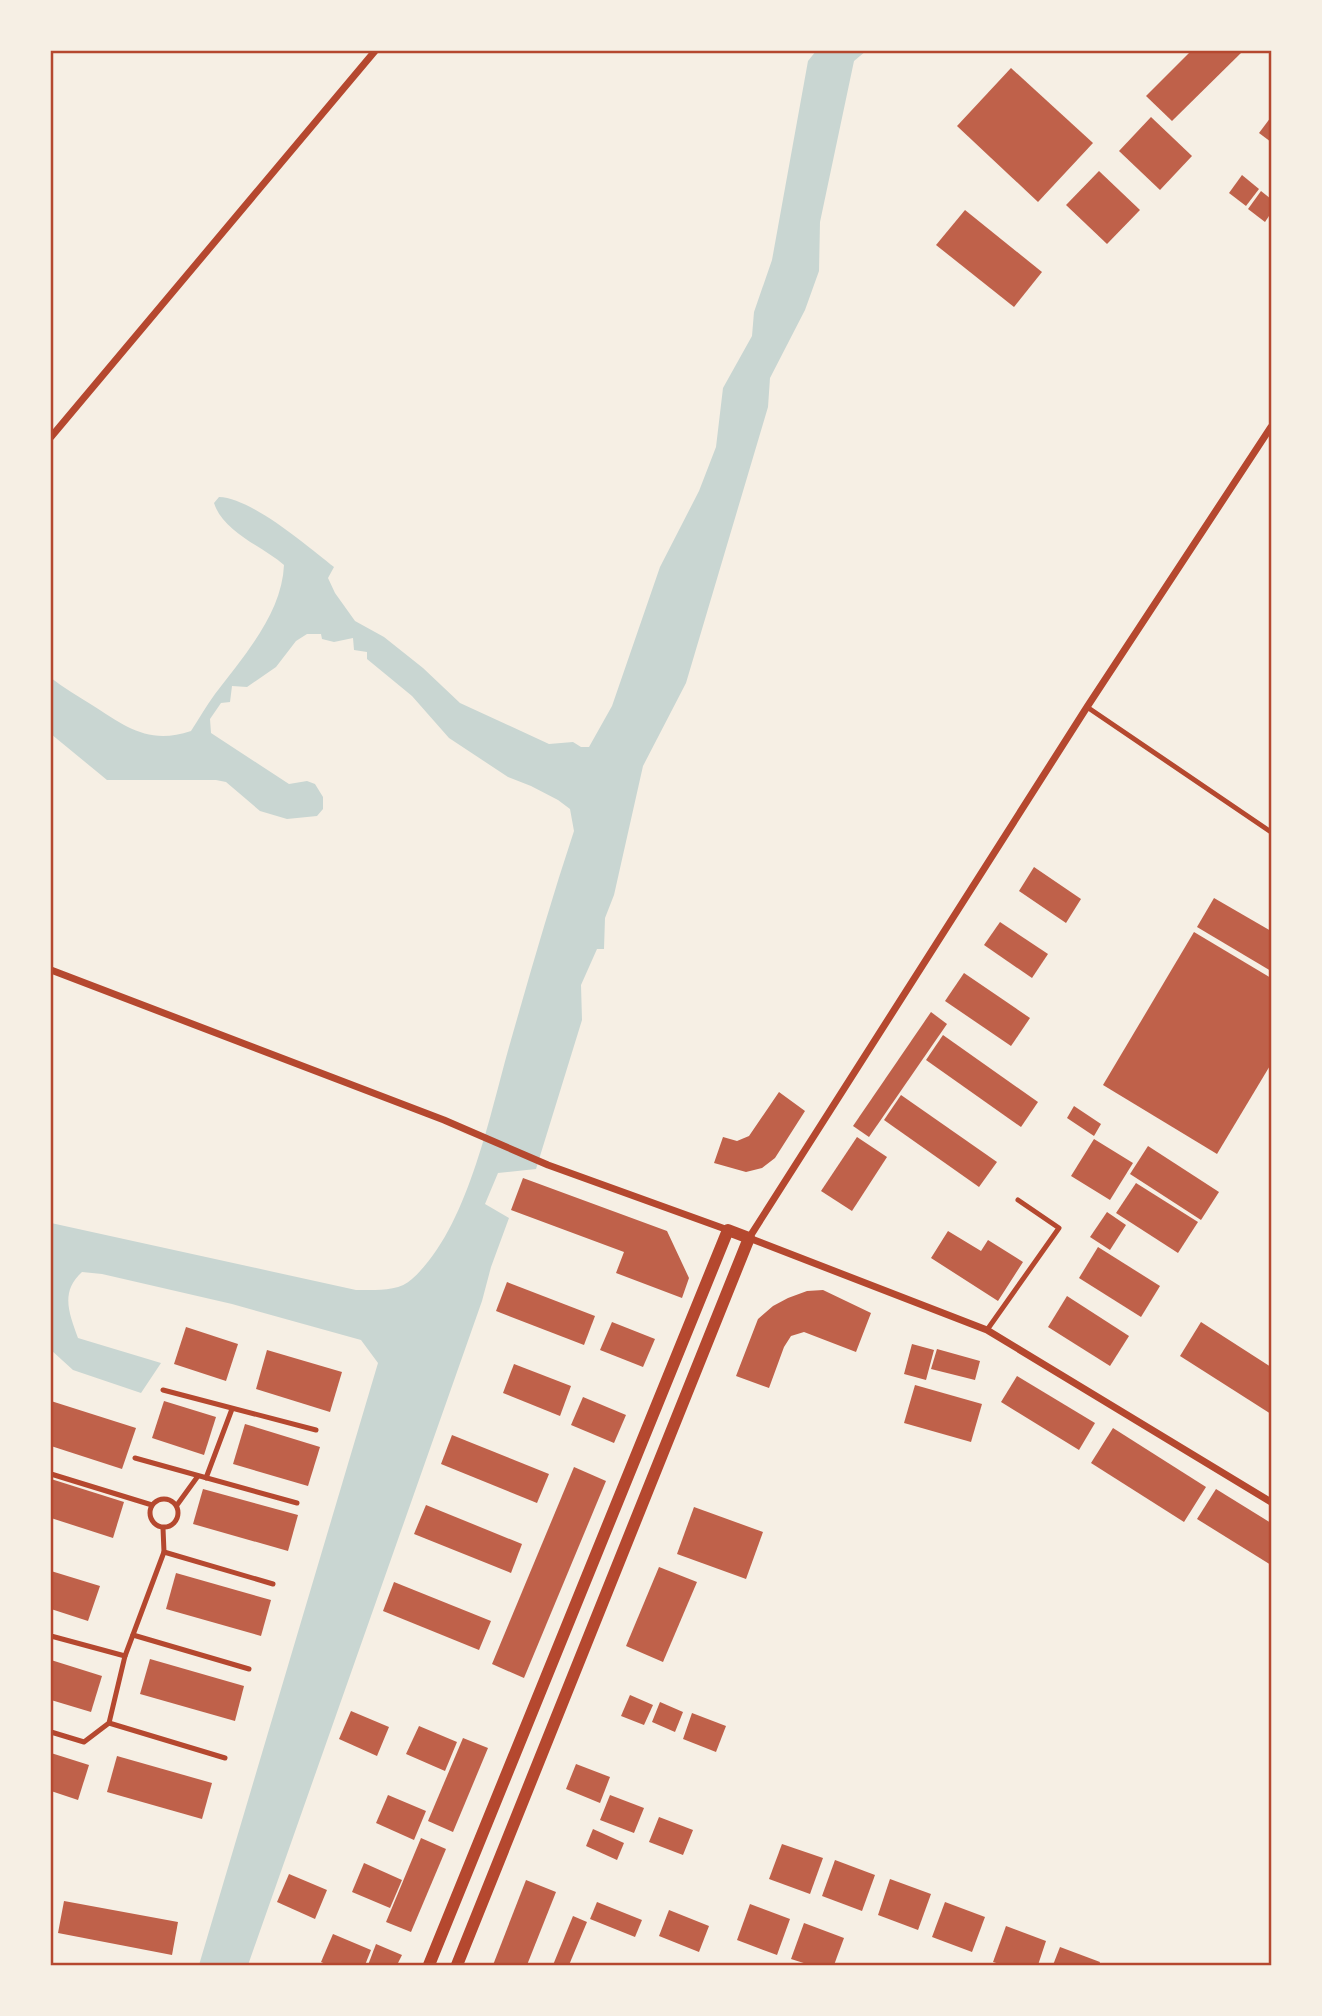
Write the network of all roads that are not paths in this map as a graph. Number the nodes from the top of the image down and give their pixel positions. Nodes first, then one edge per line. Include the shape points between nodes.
1 (375, 51) edge
2 (1271, 427) edge
3 (51, 437) edge
4 (1087, 707) junction
5 (1271, 832) edge
6 (51, 970) edge
7 (1018, 1200) dead end
8 (728, 1230) junction
9 (749, 1238) junction
10 (986, 1330) junction
11 (163, 1390) dead end
12 (232, 1409) junction
13 (316, 1430) dead end
14 (135, 1458) dead end
15 (51, 1474) edge
16 (198, 1476) junction
17 (206, 1478) junction
18 (1271, 1502) edge
19 (297, 1503) dead end
20 (152, 1505) junction
21 (177, 1505) junction
22 (163, 1528) junction
23 (164, 1552) junction
24 (273, 1584) dead end
25 (133, 1635) junction
26 (51, 1636) edge
27 (125, 1657) junction
28 (249, 1669) dead end
29 (110, 1723) junction
30 (51, 1732) edge
31 (225, 1758) dead end
32 (429, 1965) edge
33 (457, 1965) edge

1 - 3 street
2 - 4 street
4 - 5 lane
4 - 9 street
6 - 8 street via 548,1165
7 - 10 lane via 1059,1228
8 - 9 street
8 - 32 street
9 - 10 street
9 - 33 street
10 - 18 street
11 - 12 lane
12 - 13 lane
12 - 17 lane
14 - 16 lane
15 - 20 lane
16 - 17 lane
16 - 21 lane
17 - 19 lane
20 - 21 lane via 168,1498
20 - 22 lane via 150,1520
21 - 22 lane via 179,1515 172,1526
22 - 23 lane
23 - 24 lane
23 - 25 lane
25 - 27 lane
25 - 28 lane
26 - 27 lane
27 - 29 lane
29 - 30 lane via 84,1742
29 - 31 lane

